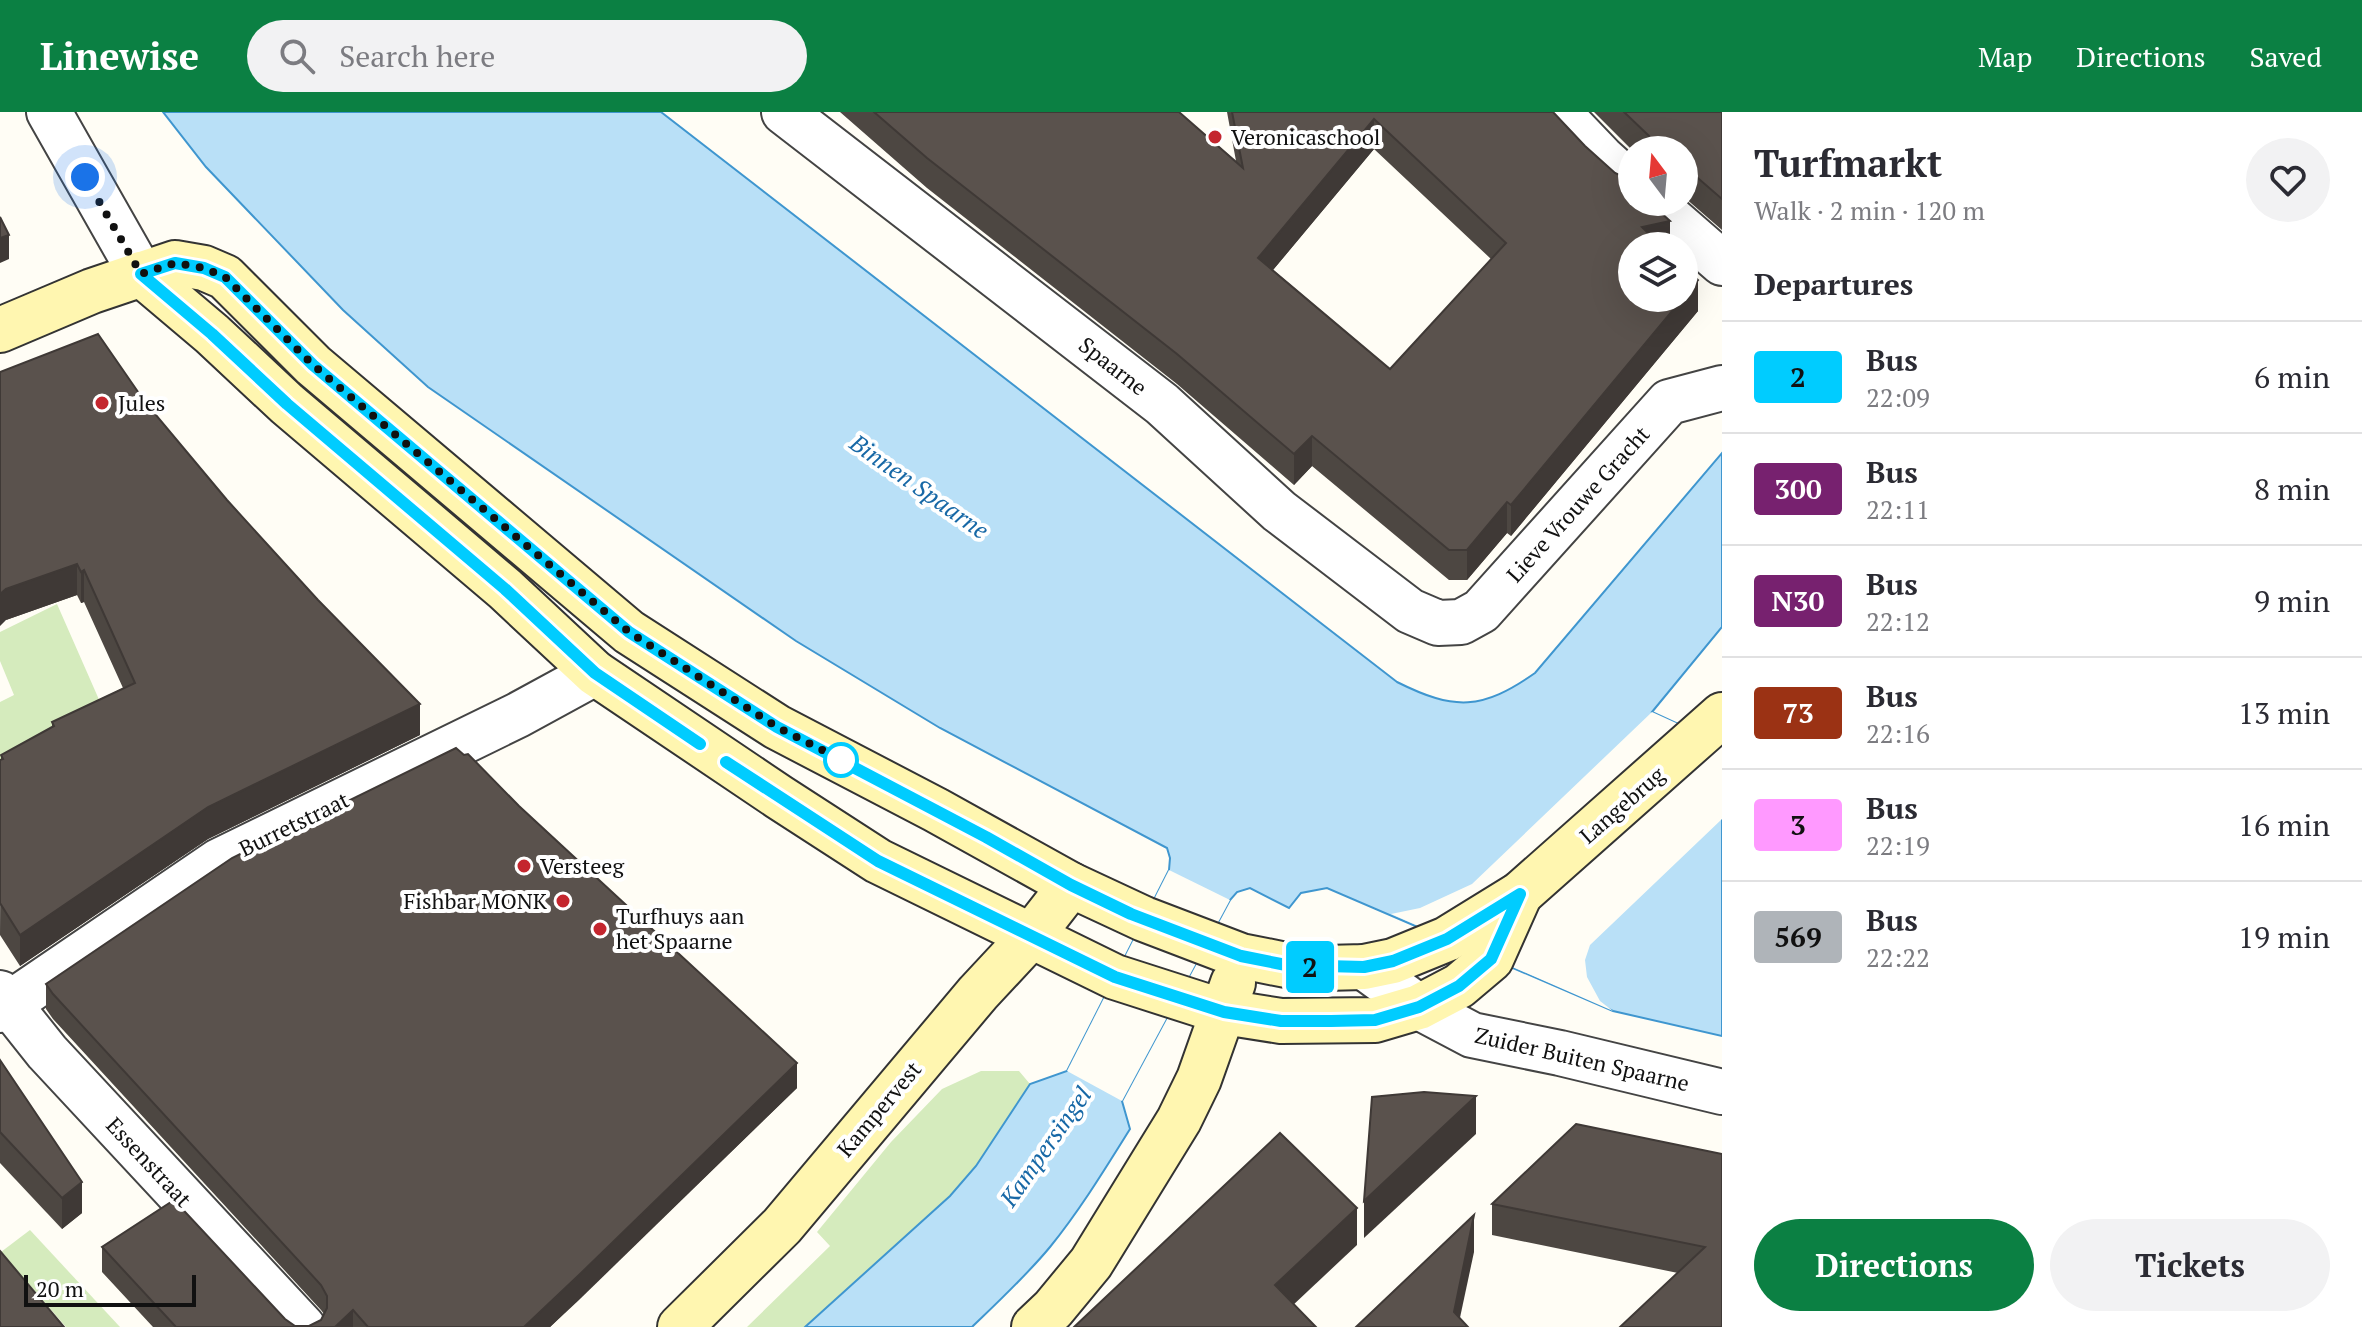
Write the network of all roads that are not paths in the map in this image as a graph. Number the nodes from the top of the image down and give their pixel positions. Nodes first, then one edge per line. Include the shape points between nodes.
1 (49, 112) edge
2 (784, 112) edge
3 (1558, 112) edge
4 (1618, 172) edge
5 (1668, 216) edge
6 (1722, 263) edge
7 (141, 274) junction
8 (0, 330) edge
9 (1722, 388) edge
10 (1438, 623) joint
11 (595, 673) junction
12 (1712, 724) edge
13 (1071, 885) junction
14 (1520, 894) junction
15 (1032, 935) junction
16 (1223, 950) junction
17 (1364, 967) junction
18 (3, 1003) edge
19 (1419, 1007) junction
20 (1224, 1012) junction
21 (1722, 1092) edge
22 (303, 1327) edge
23 (680, 1327) edge
24 (1034, 1327) edge

1 - 7 street
2 - 10 street, Spaarne via 1162,404 1279,511 1410,611
3 - 4 street
5 - 6 street
7 - 8 street, Langebrug
7 - 11 street
7 - 13 street, Langebrug via 175,263 225,277 313,365 629,632 777,727
9 - 10 street, Lieve Vrouwe Gracht via 1669,402 1481,611 1461,622
11 - 15 street via 878,861
11 - 18 street, Burretstraat via 219,861
12 - 14 street, Langebrug
13 - 15 street, Kampervest
13 - 16 street, Langebrug
14 - 17 street, Langebrug via 1447,939
14 - 19 street, Langebrug via 1491,959 1459,986
15 - 20 street via 1115,977
15 - 23 street, Kampervest via 782,1226
16 - 17 street, Langebrug via 1286,965
16 - 20 street
17 - 19 street, Zuider Buiten Spaarne
18 - 22 street, Essenstraat
19 - 20 street via 1375,1020 1281,1021
19 - 21 street, Zuider Buiten Spaarne via 1472,1035
20 - 24 street via 1179,1120 1091,1263

